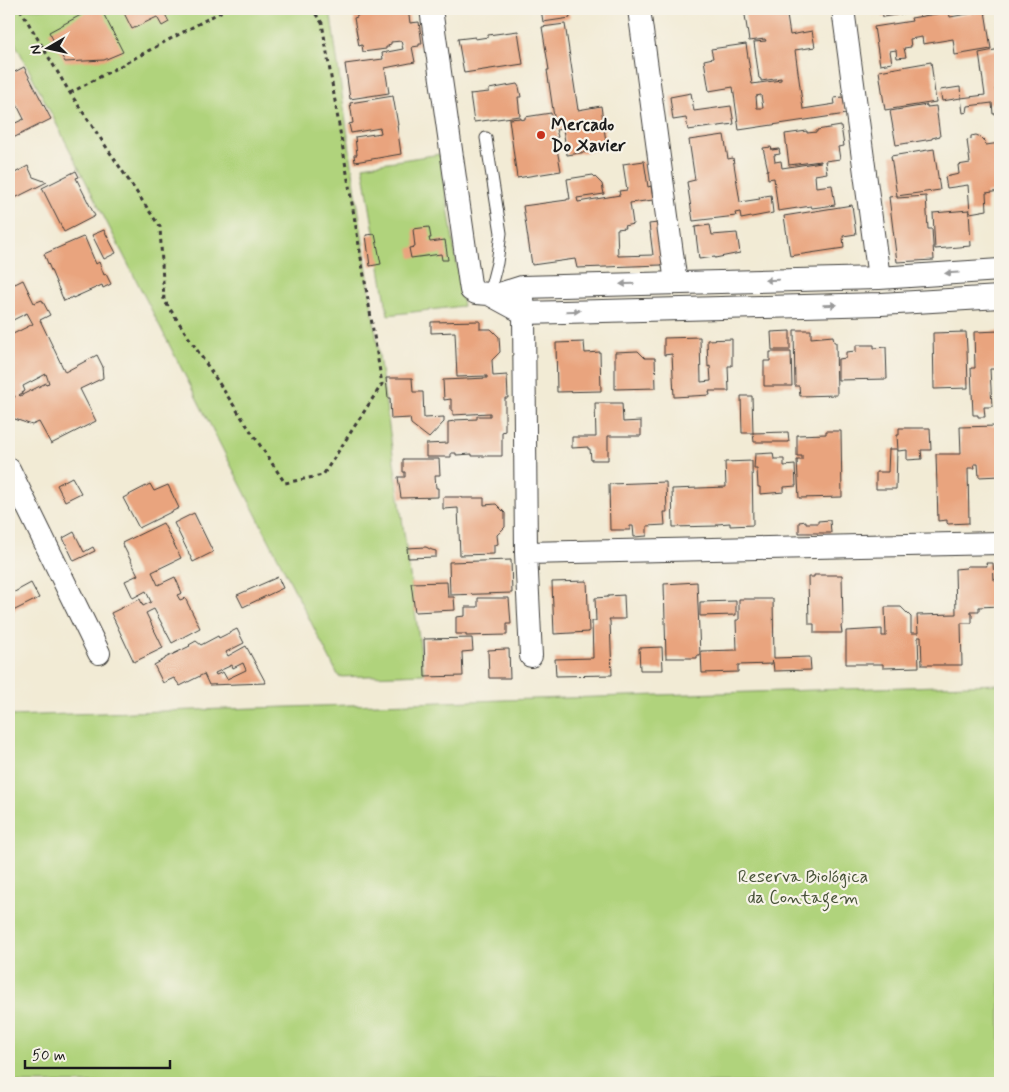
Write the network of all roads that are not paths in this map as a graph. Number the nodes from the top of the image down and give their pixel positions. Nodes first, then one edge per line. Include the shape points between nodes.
1 (431, 9) edge
2 (639, 9) edge
3 (843, 9) edge
4 (486, 138) dead end
5 (1000, 270) edge
6 (879, 278) junction
7 (800, 279) junction
8 (676, 283) junction
9 (522, 287) junction
10 (491, 295) junction
11 (1000, 296) edge
12 (802, 306) junction
13 (524, 313) junction
14 (9, 469) edge
15 (1000, 542) edge
16 (526, 553) junction
17 (99, 653) dead end
18 (531, 656) dead end

1 - 10 street via 470,287 476,293
2 - 8 street
3 - 6 street
4 - 10 lane via 501,233
5 -> 6 street
6 - 7 street
7 -> 8 street
7 - 12 street
8 -> 9 street
9 - 10 street
9 - 13 street
10 - 13 street
12 -> 11 street
13 -> 12 street
13 - 16 street
14 - 17 street
15 - 16 street
16 - 18 street

